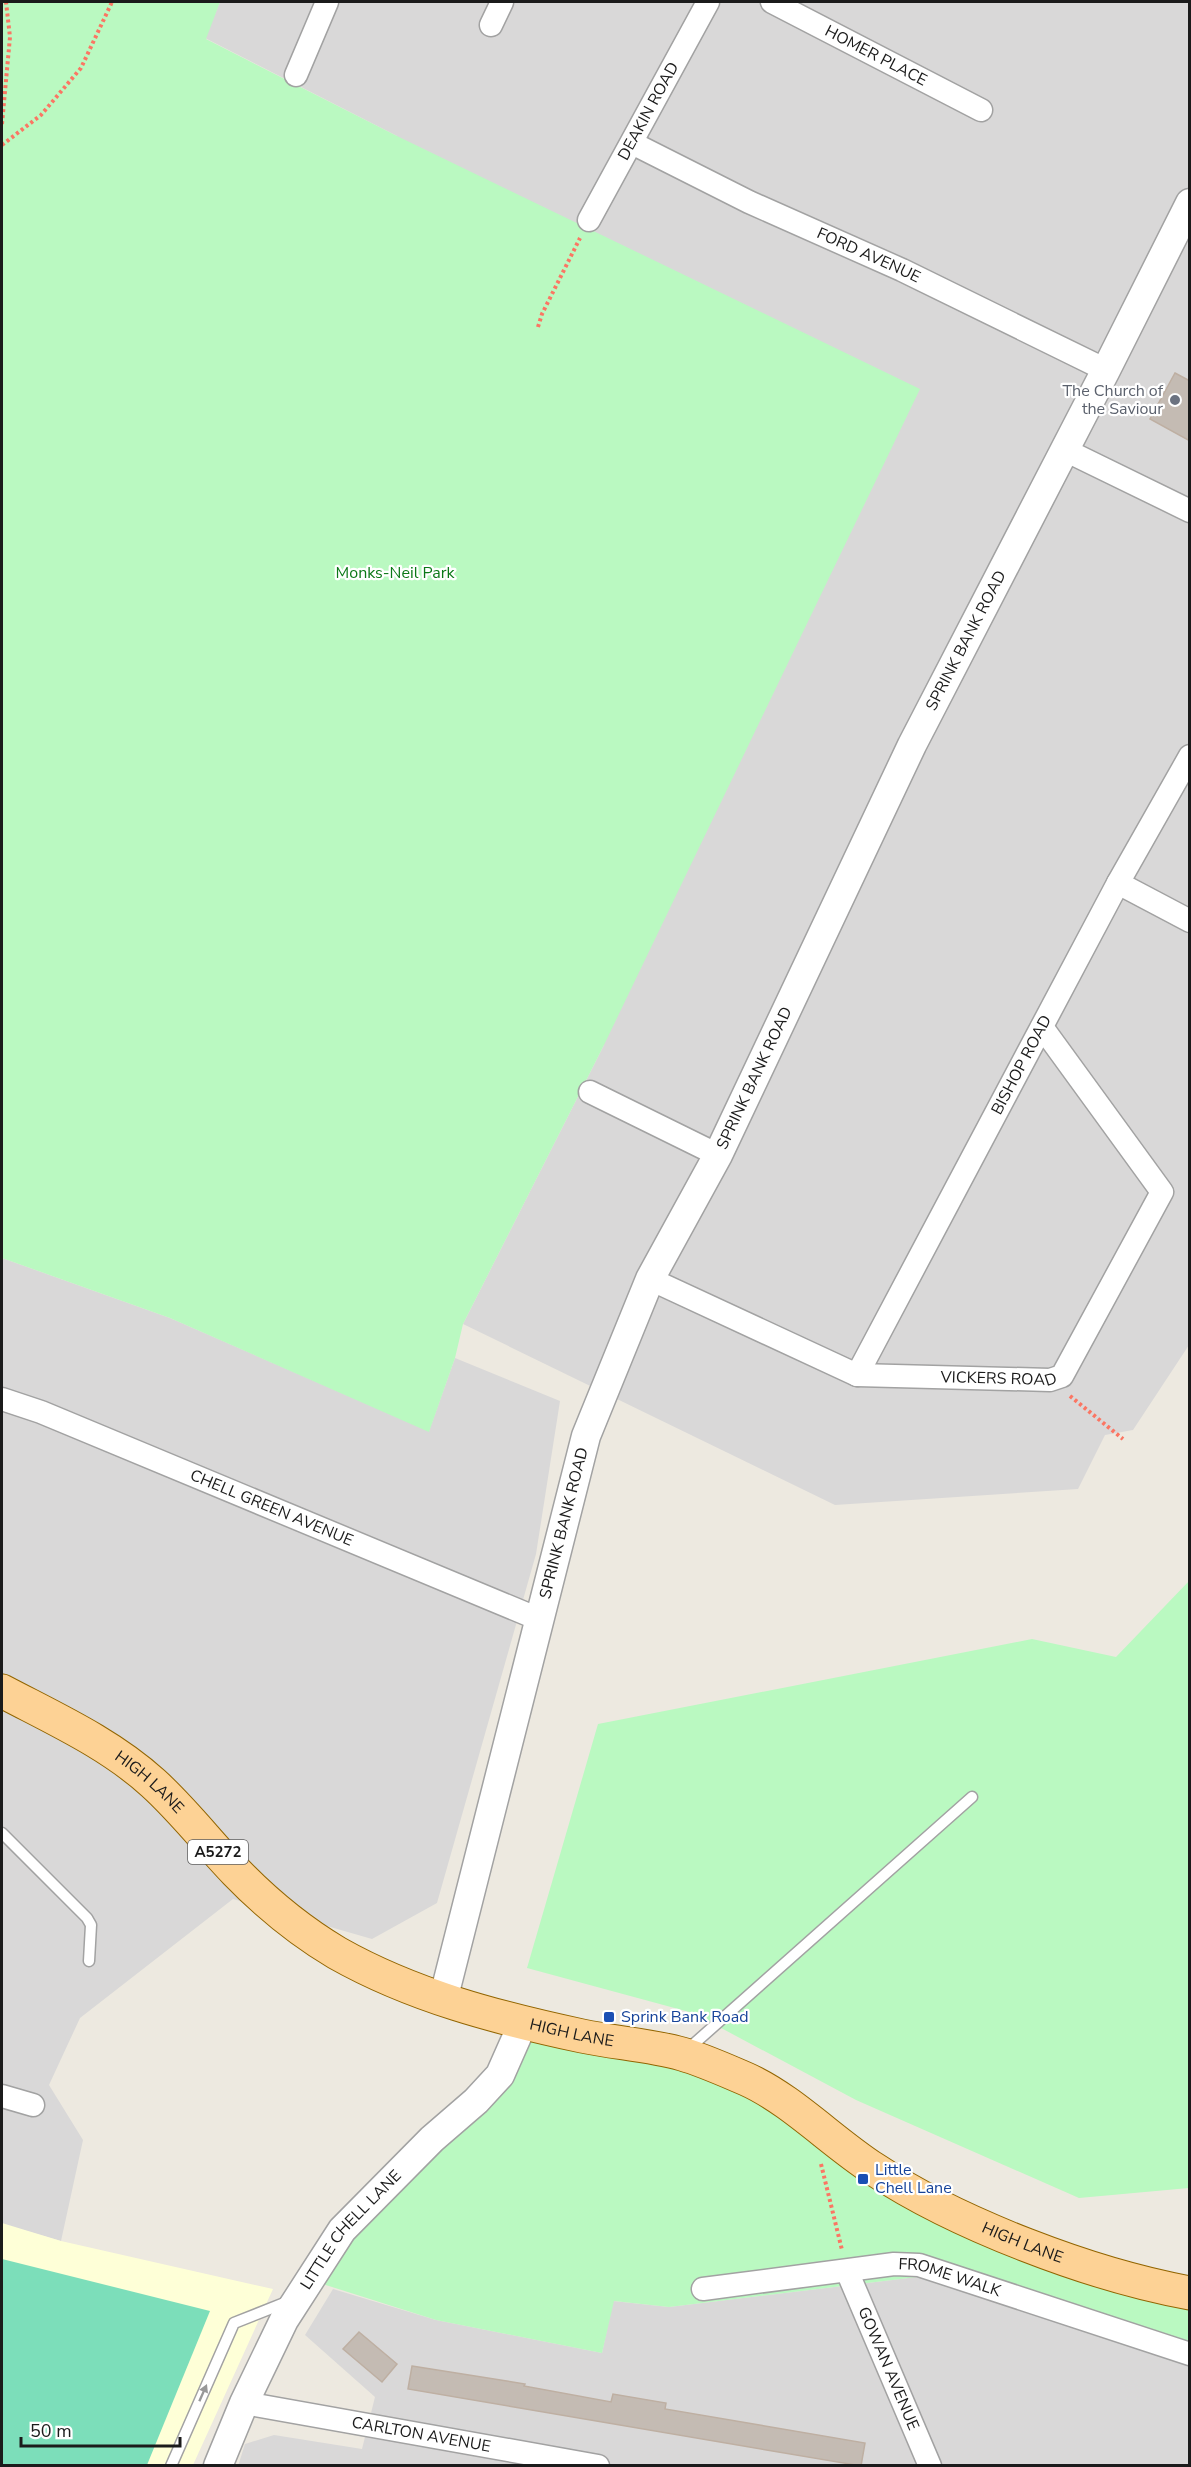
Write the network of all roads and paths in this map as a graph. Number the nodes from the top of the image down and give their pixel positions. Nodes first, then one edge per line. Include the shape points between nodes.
1 (6, 2) edge
2 (112, 2) edge
3 (327, 2) edge
4 (502, 2) edge
5 (708, 2) edge
6 (772, 2) edge
7 (491, 25) dead end
8 (297, 75) dead end
9 (981, 110) dead end
10 (2, 124) edge
11 (632, 143) junction
12 (2, 145) edge
13 (1190, 203) edge
14 (589, 220) joint
15 (538, 327) dead end
16 (1106, 370) junction
17 (1065, 450) junction
18 (1190, 511) edge
19 (1190, 756) edge
20 (1118, 883) junction
21 (1190, 921) edge
22 (1042, 1027) junction
23 (590, 1092) dead end
24 (718, 1155) junction
25 (650, 1279) junction
26 (857, 1375) junction
27 (1050, 1380) junction
28 (2, 1399) edge
29 (1123, 1439) dead end
30 (541, 1620) junction
31 (2, 1691) edge
32 (972, 1797) dead end
33 (2, 1833) edge
34 (89, 1961) dead end
35 (443, 2000) junction
36 (523, 2023) junction
37 (683, 2054) junction
38 (2, 2096) edge
39 (33, 2105) dead end
40 (820, 2128) junction
41 (847, 2271) junction
42 (703, 2289) dead end
43 (1190, 2293) edge
44 (298, 2297) junction
45 (1190, 2354) edge
46 (244, 2403) junction
47 (171, 2466) edge
48 (218, 2466) edge
49 (598, 2466) edge
50 (930, 2466) edge

1 - 10 path via 10,37
2 - 12 path via 81,68 41,115
3 - 8 street
4 - 7 street
5 - 11 street, DEAKIN ROAD
6 - 9 street, HOMER PLACE
11 - 14 street, DEAKIN ROAD
11 - 16 street, FORD AVENUE
13 - 16 street, SPRINK BANK ROAD
14 - 15 path
16 - 17 street, SPRINK BANK ROAD
17 - 18 street
17 - 24 street, SPRINK BANK ROAD via 912,745
19 - 20 street, BISHOP ROAD
20 - 21 street
20 - 22 street, BISHOP ROAD
22 - 26 street, BISHOP ROAD
22 - 27 street, VICKERS ROAD via 1162,1192 1062,1376
23 - 24 street
24 - 25 street, SPRINK BANK ROAD
25 - 26 street, VICKERS ROAD
25 - 30 street, SPRINK BANK ROAD via 586,1436
26 - 27 street, VICKERS ROAD
27 - 29 path
28 - 30 street, CHELL GREEN AVENUE
30 - 35 street, SPRINK BANK ROAD
31 - 35 main road, HIGH LANE / A5272 via 96,1741 149,1779 236,1872 302,1930 338,1953
32 - 37 lane
33 - 34 lane via 87,1918 91,1925
35 - 36 main road, HIGH LANE / A5272
36 - 37 main road, HIGH LANE / A5272
36 - 44 street, LITTLE CHELL LANE via 500,2075 342,2229
37 - 40 main road, HIGH LANE / A5272 via 750,2080
38 - 39 street
40 - 41 path via 817,2146
40 - 43 main road, HIGH LANE / A5272 via 873,2169 948,2210 1086,2265
41 - 42 street, FROME WALK
41 - 45 street, FROME WALK via 894,2264 919,2265
41 - 50 street, GOWAN AVENUE
44 - 46 street, LITTLE CHELL LANE
47 -> 44 lane via 234,2323
46 - 48 street, LITTLE CHELL LANE
46 - 49 street, CARLTON AVENUE

